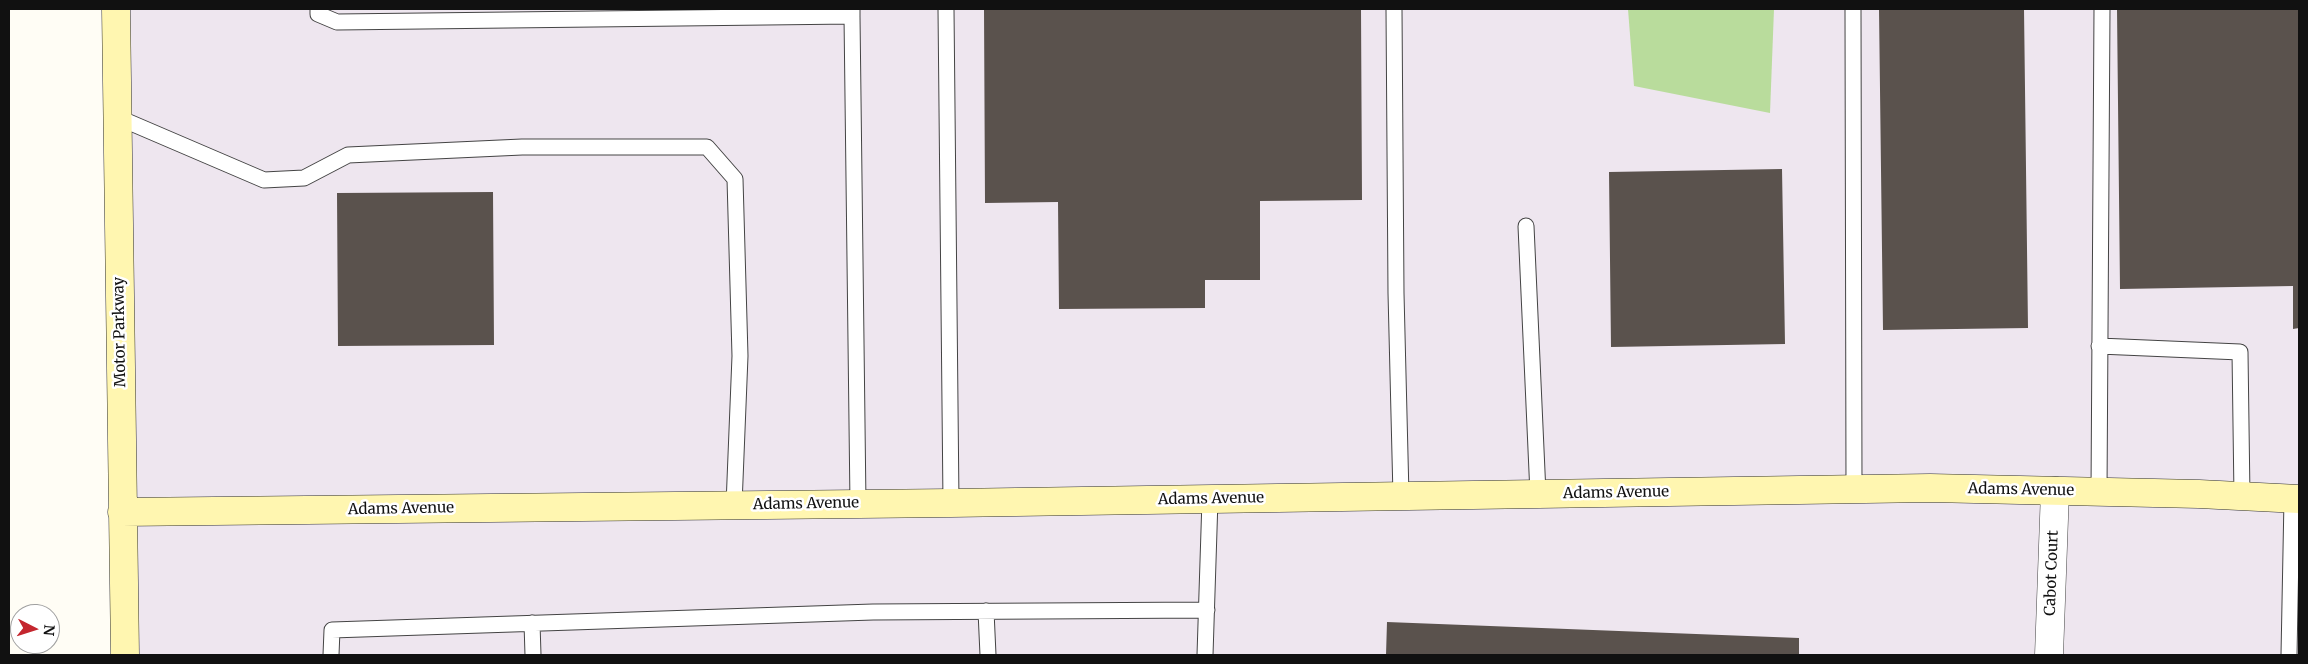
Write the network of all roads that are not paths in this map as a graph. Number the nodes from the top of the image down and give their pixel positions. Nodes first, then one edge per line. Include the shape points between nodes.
1 (116, 9) edge
2 (318, 9) edge
3 (946, 9) edge
4 (1394, 9) edge
5 (1853, 9) edge
6 (2102, 9) edge
7 (852, 12) edge
8 (117, 117) junction
9 (1526, 226) dead end
10 (2099, 346) junction
11 (1854, 489) junction
12 (2055, 491) junction
13 (2099, 492) junction
14 (1538, 494) junction
15 (1401, 496) junction
16 (2242, 497) junction
17 (1210, 498) junction
18 (2296, 499) edge
19 (951, 503) junction
20 (858, 504) junction
21 (734, 505) junction
22 (122, 512) junction
23 (1207, 610) junction
24 (986, 611) junction
25 (532, 623) junction
26 (125, 655) edge
27 (332, 655) edge
28 (533, 655) edge
29 (988, 655) edge
30 (1205, 655) edge
31 (2049, 655) edge
32 (2289, 655) edge

1 - 8 street, Motor Parkway
2 - 7 lane via 318,14 337,22
3 - 19 lane
4 - 15 lane
5 - 11 lane
6 - 10 lane
7 - 20 lane
8 - 21 lane via 264,180 304,178 348,155 522,147 707,147 735,179 740,356
8 - 22 street, Motor Parkway
9 - 14 lane
10 - 13 lane
10 - 16 lane via 2240,352
11 - 12 street, Adams Avenue
11 - 14 street, Adams Avenue
12 - 13 street, Adams Avenue
12 - 31 street, Cabot Court
13 - 16 street, Adams Avenue
14 - 15 street, Adams Avenue
15 - 17 street, Adams Avenue
16 - 18 street, Adams Avenue
17 - 19 street, Adams Avenue
17 - 23 lane
18 - 32 lane
19 - 20 street, Adams Avenue
20 - 21 street, Adams Avenue
21 - 22 street, Adams Avenue
22 - 26 street, Motor Parkway
23 - 24 lane
23 - 30 lane
24 - 25 lane
24 - 29 lane
25 - 27 lane via 332,630
25 - 28 lane

